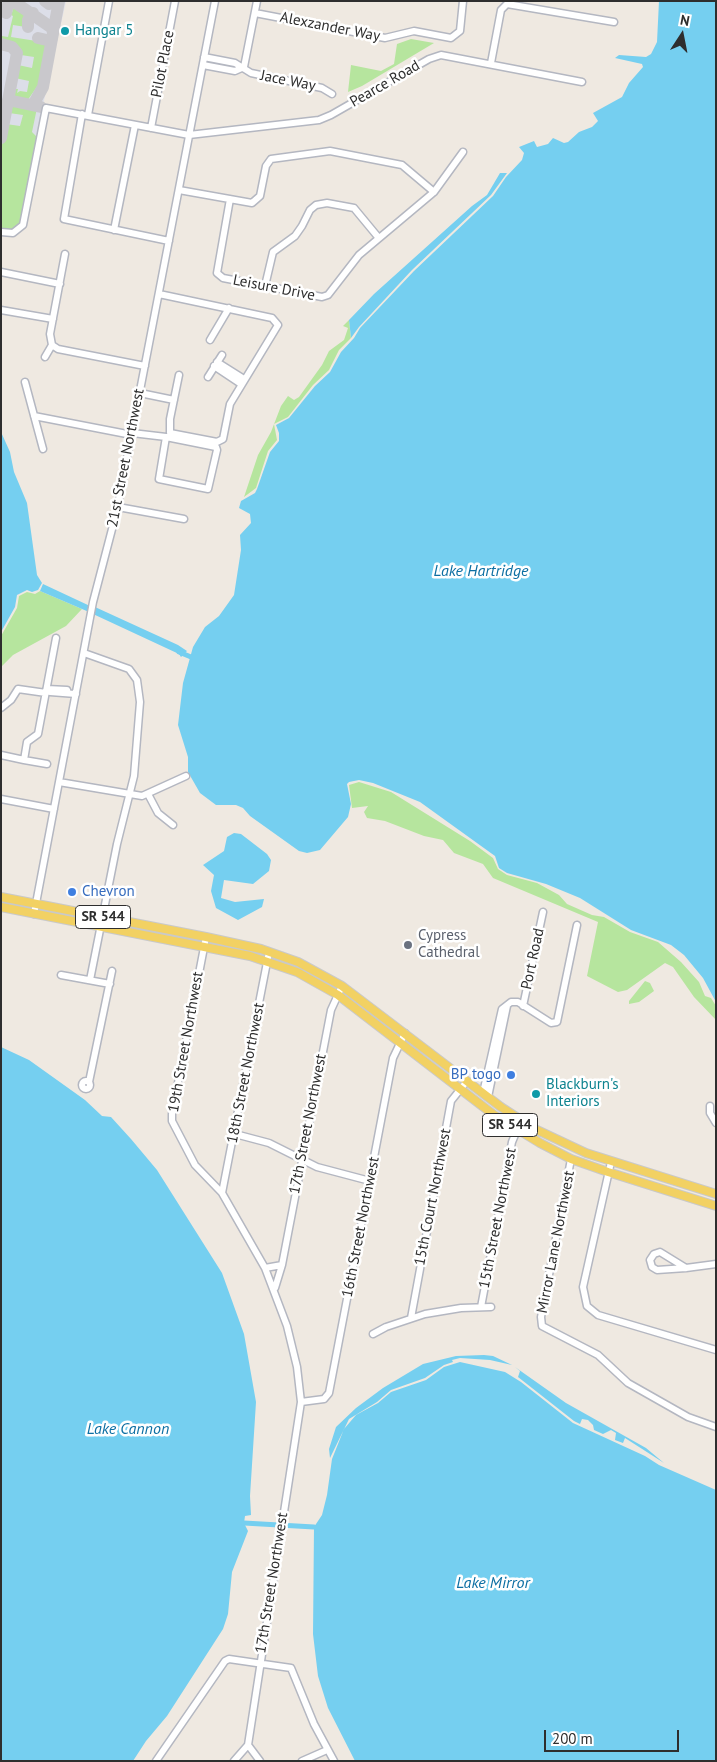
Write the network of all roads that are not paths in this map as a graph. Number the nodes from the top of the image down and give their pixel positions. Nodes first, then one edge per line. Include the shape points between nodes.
1 (110, 1) edge
2 (175, 1) edge
3 (215, 1) edge
4 (257, 1) edge
5 (463, 1) edge
6 (516, 3) edge
7 (255, 13) junction
8 (614, 22) dead end
9 (204, 57) junction
10 (491, 64) junction
11 (203, 65) junction
12 (244, 67) junction
13 (582, 82) dead end
14 (332, 94) dead end
15 (85, 115) junction
16 (135, 125) junction
17 (151, 128) junction
18 (189, 135) junction
19 (464, 152) dead end
20 (179, 190) junction
21 (434, 192) junction
22 (230, 199) junction
23 (114, 230) junction
24 (1, 232) edge
25 (378, 237) junction
26 (169, 241) junction
27 (66, 254) dead end
28 (1, 272) edge
29 (60, 284) junction
30 (265, 286) junction
31 (159, 294) junction
32 (229, 308) junction
33 (1, 310) edge
34 (53, 320) junction
35 (210, 340) dead end
36 (52, 345) junction
37 (222, 355) dead end
38 (45, 357) dead end
39 (216, 364) junction
40 (145, 366) junction
41 (179, 374) dead end
42 (208, 377) dead end
43 (243, 381) junction
44 (25, 382) dead end
45 (139, 395) junction
46 (173, 401) junction
47 (34, 416) junction
48 (132, 434) junction
49 (166, 437) junction
50 (43, 449) dead end
51 (118, 507) junction
52 (184, 520) dead end
53 (56, 638) dead end
54 (84, 653) junction
55 (47, 690) junction
56 (76, 694) junction
57 (1, 708) edge
58 (1, 755) edge
59 (24, 760) junction
60 (47, 764) dead end
61 (186, 776) dead end
62 (59, 782) junction
63 (148, 794) junction
64 (130, 796) junction
65 (1, 799) edge
66 (54, 809) junction
67 (173, 825) dead end
68 (1, 897) edge
69 (36, 904) junction
70 (1, 907) edge
71 (542, 912) dead end
72 (34, 914) junction
73 (102, 917) junction
74 (577, 925) dead end
75 (100, 927) junction
76 (206, 937) junction
77 (204, 946) junction
78 (269, 952) junction
79 (268, 961) junction
80 (112, 971) dead end
81 (61, 975) dead end
82 (90, 980) junction
83 (110, 984) junction
84 (342, 986) junction
85 (338, 995) junction
86 (523, 1006) junction
87 (406, 1033) junction
88 (401, 1042) junction
89 (89, 1082) dead end
90 (467, 1082) junction
91 (461, 1088) junction
92 (485, 1095) junction
93 (716, 1109) edge
94 (716, 1124) edge
95 (517, 1130) junction
96 (235, 1134) junction
97 (565, 1144) junction
98 (571, 1159) junction
99 (302, 1161) junction
100 (611, 1162) junction
101 (608, 1172) junction
102 (370, 1181) junction
103 (222, 1193) junction
104 (716, 1194) edge
105 (716, 1206) edge
106 (716, 1264) edge
107 (282, 1265) junction
108 (265, 1268) junction
109 (686, 1268) junction
110 (274, 1288) junction
111 (480, 1307) junction
112 (491, 1307) dead end
113 (411, 1318) junction
114 (373, 1334) dead end
115 (716, 1350) edge
116 (301, 1402) junction
117 (716, 1427) edge
118 (259, 1662) junction
119 (248, 1745) junction
120 (327, 1750) junction
121 (156, 1761) edge
122 (234, 1761) edge
123 (260, 1761) edge
124 (302, 1761) edge
125 (334, 1761) edge

1 - 15 street
2 - 17 street, Pilot Place
3 - 9 street, 21st Street Northwest
4 - 7 street
5 - 7 street, Alexzander Way via 460,31 451,38 410,31 385,38
6 - 8 street
6 - 10 street via 507,4 501,10
7 - 12 street
9 - 11 street, 21st Street Northwest
9 - 12 street, Jace Way
10 - 13 street, Pearce Road
10 - 18 street, Pearce Road via 448,55 435,57 319,120
11 - 12 street, Jace Way via 235,70
11 - 18 street, 21st Street Northwest
12 - 14 street, Jace Way via 251,73 322,88
15 - 16 street, Pearce Road
15 - 23 street via 63,214 65,220
15 - 24 street, Pearce Road via 46,108 24,221 17,231
16 - 17 street, Pearce Road
16 - 23 street
17 - 18 street, Pearce Road
18 - 20 street, 21st Street Northwest
19 - 21 street, Leisure Drive
20 - 22 street
20 - 26 street, 21st Street Northwest
21 - 22 street via 402,165 330,152 271,159 266,166 258,200 252,203
21 - 25 street, Leisure Drive via 402,221
22 - 30 street, Leisure Drive via 217,273 223,278
23 - 26 street
25 - 30 street, Leisure Drive via 355,259 326,296
25 - 30 street via 354,208 326,203 316,205 298,232 273,252
26 - 31 street, 21st Street Northwest
27 - 29 street
28 - 29 street
29 - 34 street
31 - 32 street
31 - 40 street, 21st Street Northwest
32 - 35 street
32 - 43 street via 272,318 278,325
33 - 34 street
34 - 36 street
36 - 38 street
36 - 40 street
37 - 39 street
39 - 42 street
39 - 43 street
40 - 45 street, 21st Street Northwest
41 - 46 street
43 - 46 street via 228,407 222,439 217,442 170,433
44 - 47 street
45 - 46 street
45 - 48 street, 21st Street Northwest
47 - 48 street
47 - 50 street
48 - 49 street
48 - 51 street, 21st Street Northwest
49 - 49 street via 158,478 208,488 217,448
51 - 52 street
51 - 54 street, 21st Street Northwest via 93,602
53 - 55 street
54 - 56 street, 21st Street Northwest
54 - 64 street via 129,669 137,680 139,730
55 - 56 street
55 - 57 street via 18,689
55 - 59 street via 38,734 27,742
56 - 62 street, 21st Street Northwest
58 - 59 street
59 - 60 street
61 - 63 street
62 - 64 street
62 - 66 street, 21st Street Northwest
63 - 64 street
63 - 67 street via 158,813
64 - 73 street
65 - 66 street
66 - 69 street, 21st Street Northwest
68 - 69 main road, SR 544
69 - 72 street, 21st Street Northwest
69 - 73 main road, SR 544
70 - 72 main road, SR 544
71 - 86 street, Port Road
72 - 75 main road, SR 544
73 - 75 street
73 - 76 main road, SR 544
74 - 86 street via 558,1019 551,1024
75 - 77 main road, SR 544
75 - 82 street
76 - 77 street, 19th Street Northwest
76 - 78 main road, SR 544
77 - 79 main road, SR 544
77 - 103 street, 19th Street Northwest via 172,1114 183,1145 198,1168
78 - 79 street, 18th Street Northwest
78 - 84 main road, SR 544 via 298,962
79 - 85 main road, SR 544 via 297,972
79 - 96 street, 18th Street Northwest
80 - 83 street
81 - 82 street
82 - 83 street
83 - 89 street
84 - 85 street, 17th Street Northwest
84 - 87 main road, SR 544
85 - 88 main road, SR 544
85 - 99 street, 17th Street Northwest via 327,1026
86 - 92 street via 515,1002 507,1006
87 - 88 street, 16th Street Northwest
87 - 90 main road, SR 544
88 - 91 main road, SR 544
88 - 102 street, 16th Street Northwest via 393,1058
90 - 91 street, 15th Court Northwest
90 - 92 main road, SR 544
91 - 95 main road, SR 544
91 - 113 street, 15th Court Northwest via 451,1101
92 - 97 main road, SR 544 via 535,1129
93 - 94 street via 710,1106
95 - 97 main road via 527,1130 548,1141
95 - 98 main road, SR 544
95 - 111 street, 15th Street Northwest
96 - 99 street via 270,1142
96 - 103 street, 18th Street Northwest
97 - 100 main road, SR 544
98 - 101 main road, SR 544
98 - 117 street, Mirror Lane Northwest via 542,1326 598,1355 628,1383 688,1417
99 - 102 street
99 - 107 street, 17th Street Northwest
100 - 101 street
100 - 104 main road, SR 544
101 - 105 main road, SR 544
101 - 115 street via 583,1287 586,1304 598,1315
102 - 116 street, 16th Street Northwest via 329,1393 324,1399
103 - 108 street, 19th Street Northwest
106 - 109 street
107 - 108 street
107 - 110 street, 17th Street Northwest
108 - 110 street, 17th Street Northwest
109 - 109 street via 657,1270 650,1260 660,1252
110 - 116 street, 17th Street Northwest via 293,1350
111 - 112 street
111 - 113 street via 439,1310
113 - 114 street
116 - 118 street, 17th Street Northwest via 274,1585
118 - 119 street, 17th Street Northwest
118 - 120 street via 288,1666 292,1670
118 - 121 street via 225,1661
119 - 122 street
119 - 123 street
120 - 124 street
120 - 125 street

